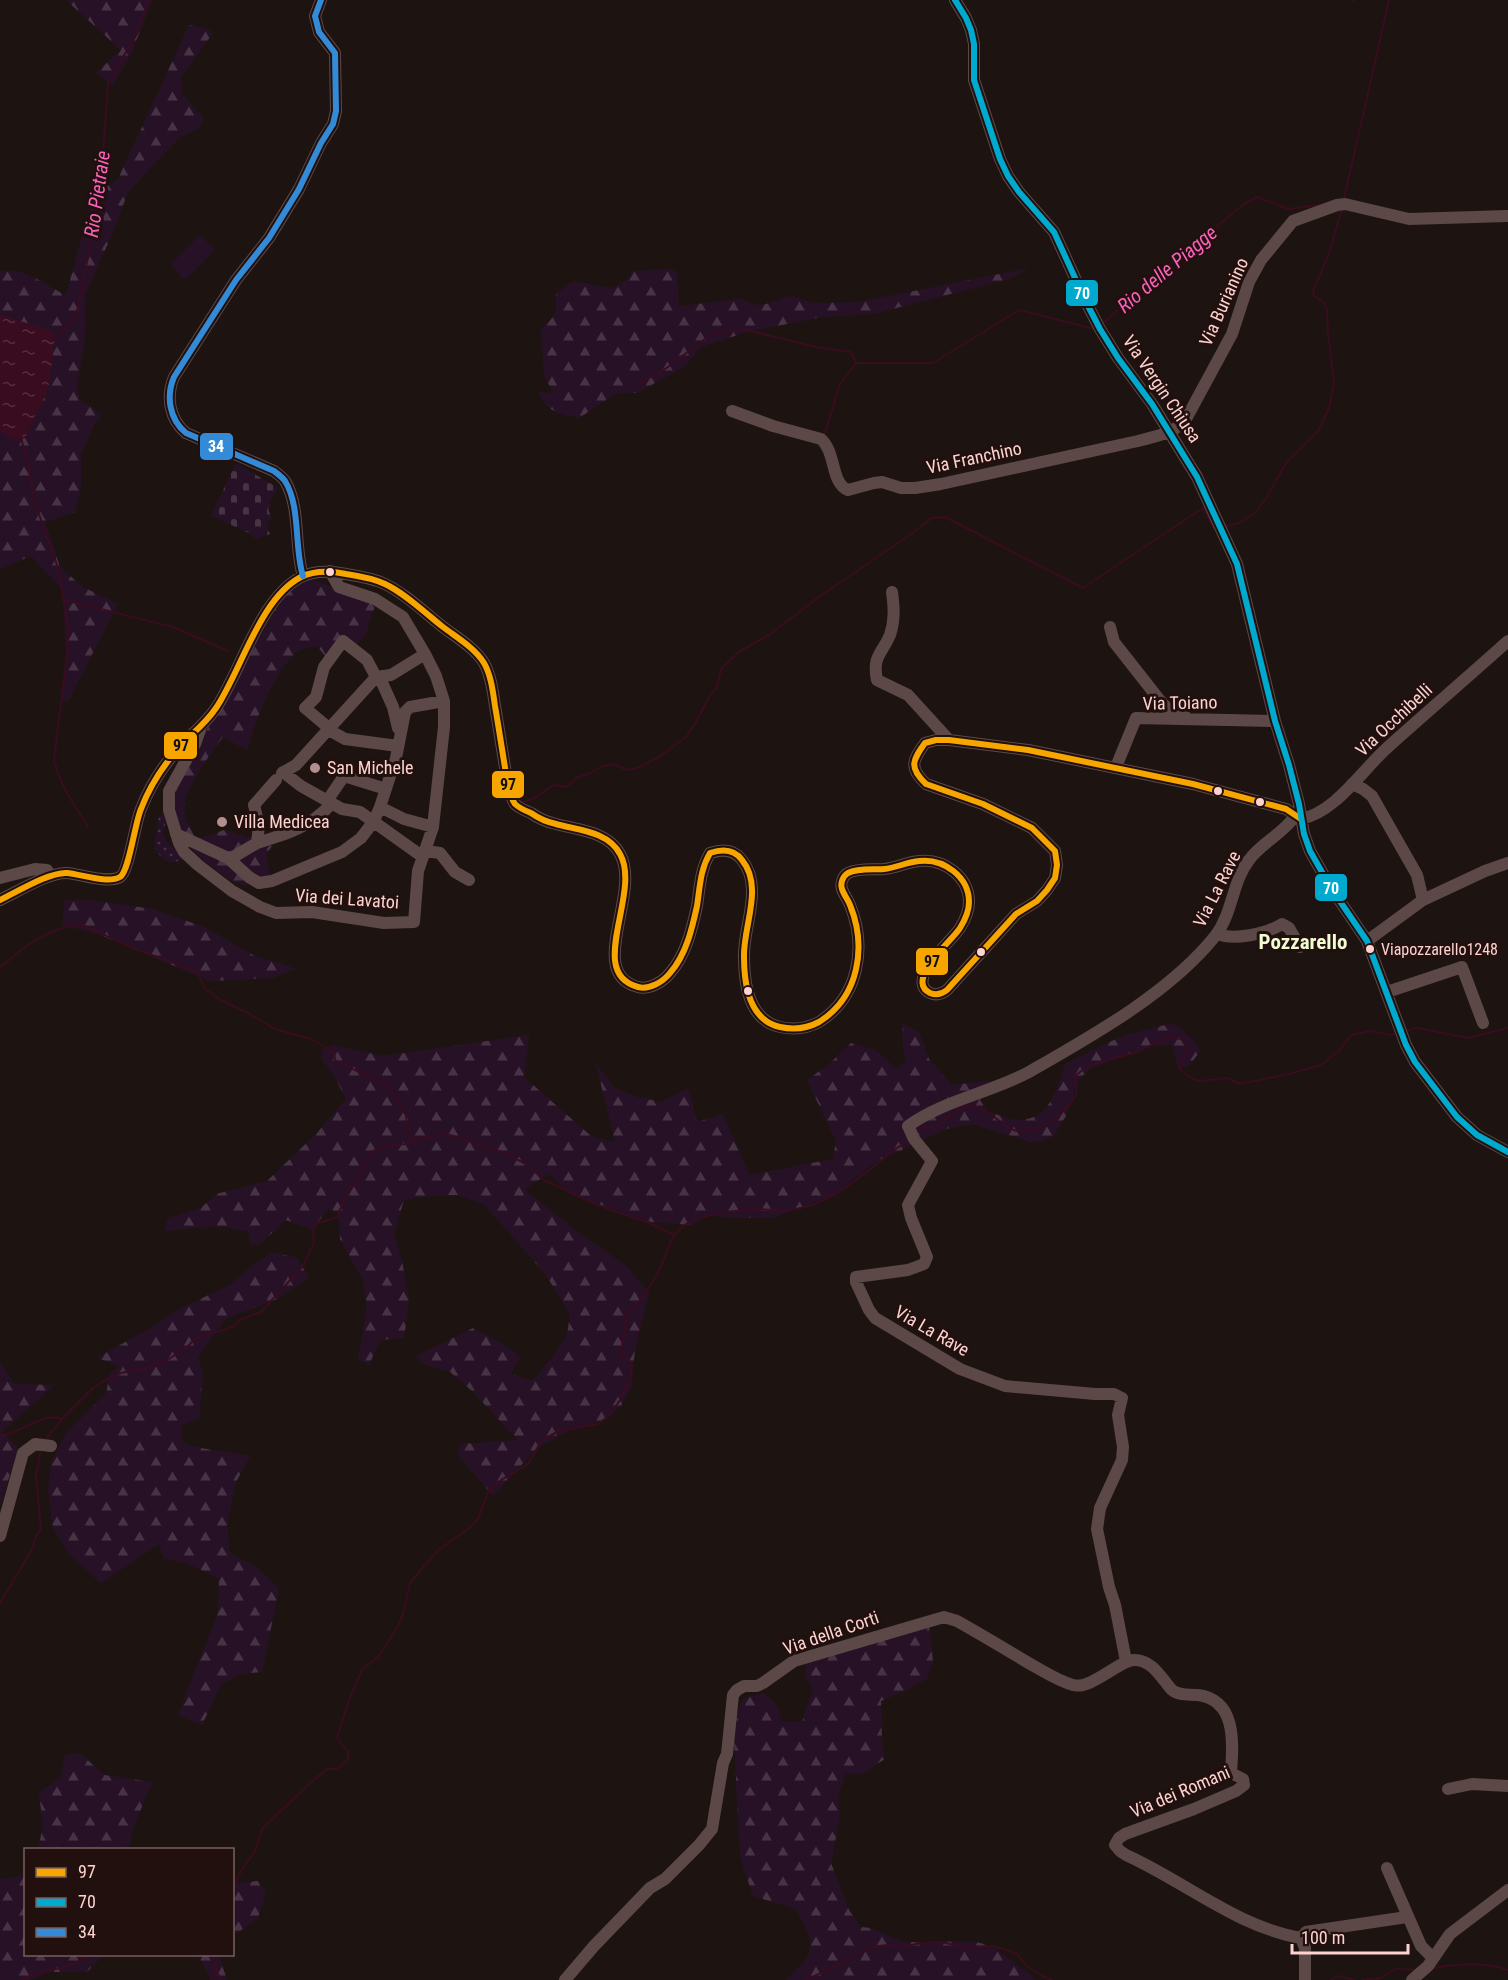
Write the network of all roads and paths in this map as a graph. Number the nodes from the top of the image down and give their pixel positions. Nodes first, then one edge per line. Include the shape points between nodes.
1 (321, 0) edge
2 (958, 2) edge
3 (1508, 216) edge
4 (732, 411) dead end
5 (1170, 432) junction
6 (330, 571) junction
7 (303, 576) junction
8 (892, 592) dead end
9 (1110, 627) dead end
10 (1508, 640) edge
11 (425, 654) junction
12 (378, 677) junction
13 (444, 701) junction
14 (1192, 719) junction
15 (1275, 721) junction
16 (201, 729) junction
17 (328, 731) junction
18 (401, 731) junction
19 (949, 740) junction
20 (397, 752) junction
21 (1116, 767) junction
22 (280, 775) junction
23 (1352, 784) junction
24 (386, 789) junction
25 (330, 802) junction
26 (380, 807) junction
27 (1298, 817) junction
28 (374, 821) junction
29 (433, 827) junction
30 (176, 834) junction
31 (258, 843) junction
32 (425, 854) junction
33 (228, 858) junction
34 (1508, 863) edge
35 (51, 876) junction
36 (0, 878) edge
37 (469, 880) dead end
38 (0, 900) edge
39 (1423, 900) junction
40 (1217, 933) junction
41 (1367, 941) junction
42 (1300, 947) dead end
43 (1387, 992) junction
44 (1483, 1023) dead end
45 (1508, 1152) edge
46 (51, 1446) dead end
47 (0, 1536) edge
48 (1127, 1661) junction
49 (1508, 1786) edge
50 (1448, 1789) dead end
51 (1387, 1868) dead end
52 (1508, 1890) edge
53 (1407, 1917) junction
54 (1301, 1938) junction
55 (1424, 1969) edge
56 (565, 1980) edge
57 (1305, 1980) edge

1 - 7 street via 315,16 319,32 335,53 333,124 269,238 236,280 174,376 169,396 177,426 186,433 274,471 285,481 295,516 298,562
2 - 5 street, Via Vergin Chiusa via 974,44 977,92 1008,176 1054,232 1101,329
3 - 5 street, Via Burianino via 1409,219 1345,204 1293,221 1253,272 1232,334 1186,419
4 - 5 street, Via Franchino via 827,444 839,484 848,490 874,483 915,488 941,484
5 - 15 street, Via Vergin Chiusa via 1197,477 1237,564
6 - 7 street
6 - 11 street via 339,587 375,598 403,617
6 - 19 street via 371,579 396,590 484,663 491,683 509,791 515,803 544,820 598,836 620,852 626,879 613,954 616,970 624,979 649,987 668,976 682,957 704,863 710,854 720,850 739,856 752,878 744,939 745,976 753,1008 762,1019 776,1026 791,1030 814,1024 831,1014 852,983 859,947 842,889 847,874 921,861 949,868 960,876 967,889 966,918 923,977 926,990 938,994 947,990 1016,914 1037,901 1055,878 1054,851 1032,828 983,804 926,784 919,777 914,762 925,743
7 - 16 street via 277,597 217,708
8 - 19 street via 895,612 889,636 876,658 877,680 908,696
9 - 14 street via 1114,642 1158,698 1169,710
10 - 23 street, Via Occhibelli via 1385,749
11 - 12 street via 391,675
11 - 13 street
12 - 17 street
12 - 17 street via 367,660 343,641 324,667 316,697 305,708
12 - 18 street
13 - 18 street via 410,707 403,715
13 - 29 street
14 - 15 street, Via Toiano
14 - 21 street, Via Toiano via 1136,718
15 - 27 street, Via Vergin Chiusa via 1294,784
16 - 30 street via 169,791 169,810
16 - 35 street via 184,743 156,779 136,820 128,863 120,877 64,872
17 - 20 street
17 - 22 street via 296,765
18 - 20 street
19 - 21 street
20 - 24 street
21 - 27 street via 1286,809
22 - 25 street
22 - 31 street via 254,805
23 - 27 street, Via Occhibelli via 1320,811
23 - 39 street via 1372,796 1417,875
24 - 25 street via 344,776
24 - 26 street
25 - 28 street
25 - 31 street via 320,816 298,829
26 - 28 street
26 - 29 street
27 - 40 street, Via La Rave via 1250,859
27 - 41 street, Via Vergin Chiusa via 1310,851
28 - 32 street
28 - 33 street via 361,838 342,852 272,881 259,883
29 - 32 street
30 - 32 street, Via dei Lavatoi via 184,852 198,865 260,908 276,913 312,912 384,923 414,922 418,871
30 - 33 street
31 - 33 street
32 - 37 street via 440,853 455,872
34 - 39 street
35 - 36 street via 47,870 35,869
35 - 38 street
39 - 41 street
40 - 42 street via 1225,937 1262,933 1282,924 1289,928
40 - 48 street, Via La Rave via 1162,986 1109,1025 1028,1072 910,1125 909,1131 932,1161 908,1205 926,1261 908,1270 855,1279 879,1322 960,1369 1005,1386 1114,1394 1122,1398 1118,1415 1122,1460 1100,1508 1097,1529
41 - 43 street, Via Vergin Chiusa
43 - 44 street via 1462,967
43 - 45 street, Via Vergin Chiusa via 1415,1062 1457,1117 1477,1135
46 - 47 street via 35,1444 23,1453
48 - 54 street, Via dei Romani via 1149,1664 1176,1692 1217,1701 1229,1719 1231,1773 1244,1782 1236,1791 1125,1834 1115,1845 1126,1855 1235,1915
48 - 56 street, Via della Corti via 1075,1686 944,1617 794,1661 764,1683 744,1686 733,1695 727,1754 712,1829 666,1879 650,1888
49 - 50 street via 1472,1784
51 - 53 street
52 - 55 street via 1450,1934
53 - 54 street via 1306,1932
53 - 55 street via 1421,1946
54 - 57 street via 1305,1948

